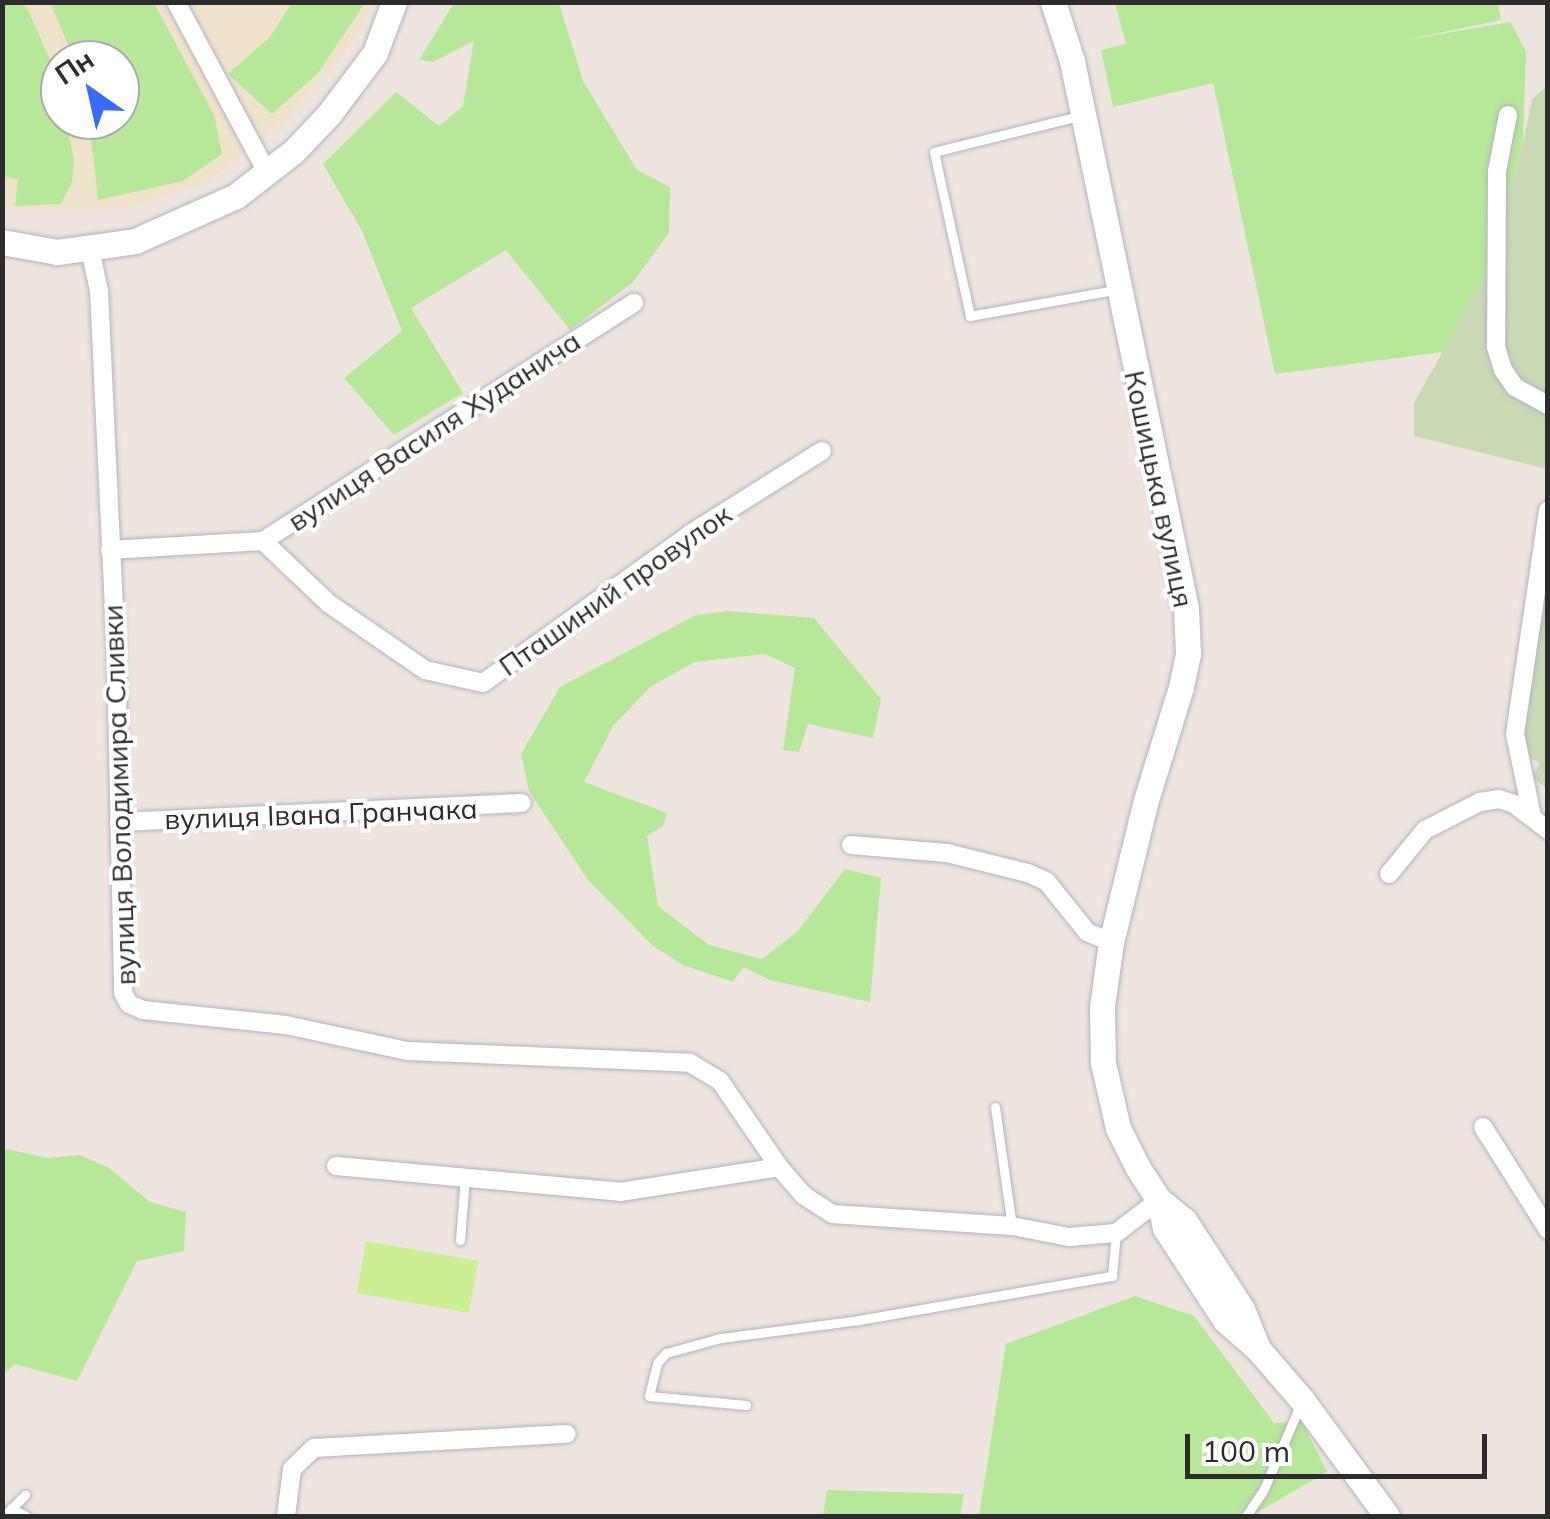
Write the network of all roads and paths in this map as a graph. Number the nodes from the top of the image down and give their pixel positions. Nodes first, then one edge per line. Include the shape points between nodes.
1 (176, 2) edge
2 (394, 2) edge
3 (1053, 2) edge
4 (1084, 114) junction
5 (1508, 115) dead end
6 (268, 174) junction
7 (2, 242) edge
8 (90, 249) junction
9 (1118, 290) junction
10 (634, 303) dead end
11 (1548, 405) edge
12 (822, 451) dead end
13 (1548, 510) edge
14 (264, 541) junction
15 (110, 550) junction
16 (522, 802) dead end
17 (1532, 816) junction
18 (119, 822) junction
19 (1548, 830) edge
20 (852, 845) dead end
21 (1390, 874) dead end
22 (1110, 942) junction
23 (996, 1108) dead end
24 (1483, 1127) dead end
25 (336, 1166) dead end
26 (779, 1167) junction
27 (465, 1177) junction
28 (1159, 1200) junction
29 (1012, 1226) junction
30 (1548, 1230) edge
31 (1116, 1233) junction
32 (460, 1240) dead end
33 (1302, 1400) junction
34 (746, 1406) dead end
35 (567, 1434) dead end
36 (25, 1495) dead end
37 (8, 1512) edge
38 (26, 1516) edge
39 (286, 1516) edge
40 (1246, 1516) edge
41 (1388, 1516) edge

1 - 6 street
2 - 6 street via 375,53
3 - 4 street, Кошицька вулиця
4 - 9 street, Кошицька вулиця
4 - 9 lane via 934,152 970,316
5 - 11 street via 1497,170 1496,347 1515,388
6 - 8 street via 192,220
7 - 8 street via 57,252
8 - 15 street, вулиця Володимира Сливки via 99,291
9 - 22 street, Кошицька вулиця via 1180,569 1188,654
10 - 14 street, вулиця Василя Худанича
12 - 14 street, Пташиний провулок via 690,534 483,683 425,670 328,603
13 - 17 street via 1515,734
14 - 15 street, вулиця Василя Худанича
15 - 18 street, вулиця Володимира Сливки
16 - 18 street, вулиця Івана Гранчака
17 - 19 street
17 - 21 street via 1500,799 1480,802 1424,830
18 - 26 street, вулиця Володимира Сливки via 123,993 129,1004 286,1025 407,1051 690,1063 720,1081
20 - 22 street via 947,853 1028,874 1047,882 1087,932
22 - 28 street, Кошицька вулиця via 1102,1007 1109,1099
23 - 29 lane
24 - 30 street
25 - 27 street
26 - 27 street via 620,1192
26 - 29 street, вулиця Володимира Сливки via 832,1214
27 - 32 lane
28 - 31 street
28 - 33 street, Кошицька вулиця via 1165,1228 1226,1320
29 - 31 street, вулиця Володимира Сливки via 1069,1237
31 - 34 lane via 1112,1276 721,1338 666,1353 656,1363 649,1396
33 - 40 lane
33 - 41 street, Кошицька вулиця
35 - 39 street via 314,1448 292,1469
36 - 37 lane
37 - 38 lane

